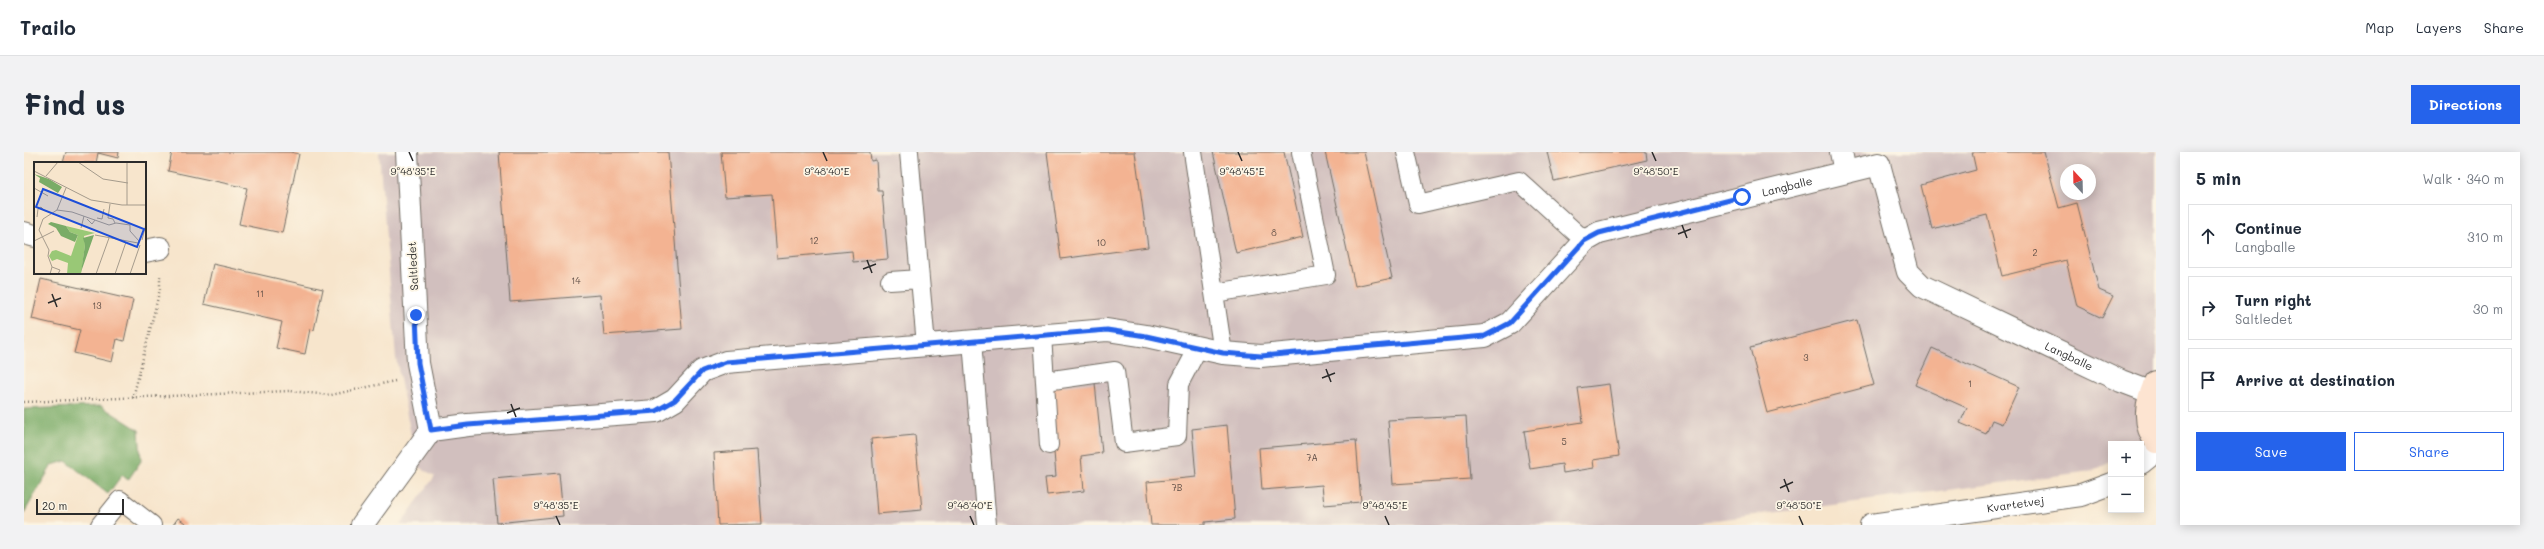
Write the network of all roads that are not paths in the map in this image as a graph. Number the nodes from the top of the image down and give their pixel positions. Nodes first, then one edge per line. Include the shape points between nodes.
1 (407, 152) edge
2 (909, 152) edge
3 (1193, 152) edge
4 (1301, 152) edge
5 (1406, 152) edge
6 (1843, 162) edge
7 (24, 233) edge
8 (34, 236) edge
9 (1584, 241) junction
10 (920, 279) junction
11 (890, 281) dead end
12 (1214, 293) junction
13 (1042, 335) junction
14 (972, 341) junction
15 (926, 345) junction
16 (1198, 348) junction
17 (1223, 353) junction
18 (1046, 381) junction
19 (2153, 387) edge
20 (431, 430) junction
21 (2156, 442) edge
22 (1049, 445) dead end
23 (2156, 451) edge
24 (2144, 461) edge
25 (2108, 485) edge
26 (1923, 521) edge
27 (100, 525) edge
28 (152, 525) edge
29 (362, 525) edge
30 (987, 525) edge
31 (1871, 525) edge

1 - 20 street, Saltledet via 421,375
2 - 10 lane
3 - 12 lane
4 - 12 lane via 1326,275
5 - 9 lane via 1418,204 1519,181
6 - 9 street, Langballe via 1599,233
6 - 19 street, Langballe via 1878,164 1908,272 1922,286 2121,381
7 - 8 street
9 - 17 street, Langballe via 1510,323 1485,336 1261,356
10 - 11 lane
10 - 15 lane
12 - 17 lane
13 - 14 street, Langballe
13 - 16 street, Langballe via 1107,330
13 - 18 lane
14 - 15 street, Langballe
14 - 30 lane
15 - 20 street, Langballe via 726,362 702,371 675,400 656,411
16 - 17 street, Langballe
16 - 18 lane via 1179,384 1177,436 1124,443 1115,371
18 - 22 lane
19 - 21 street via 2147,419
20 - 29 street
23 - 24 street
25 - 26 street, Kvartetvej via 2081,495
26 - 31 street, Kvartetvej
27 - 28 lane via 120,500

